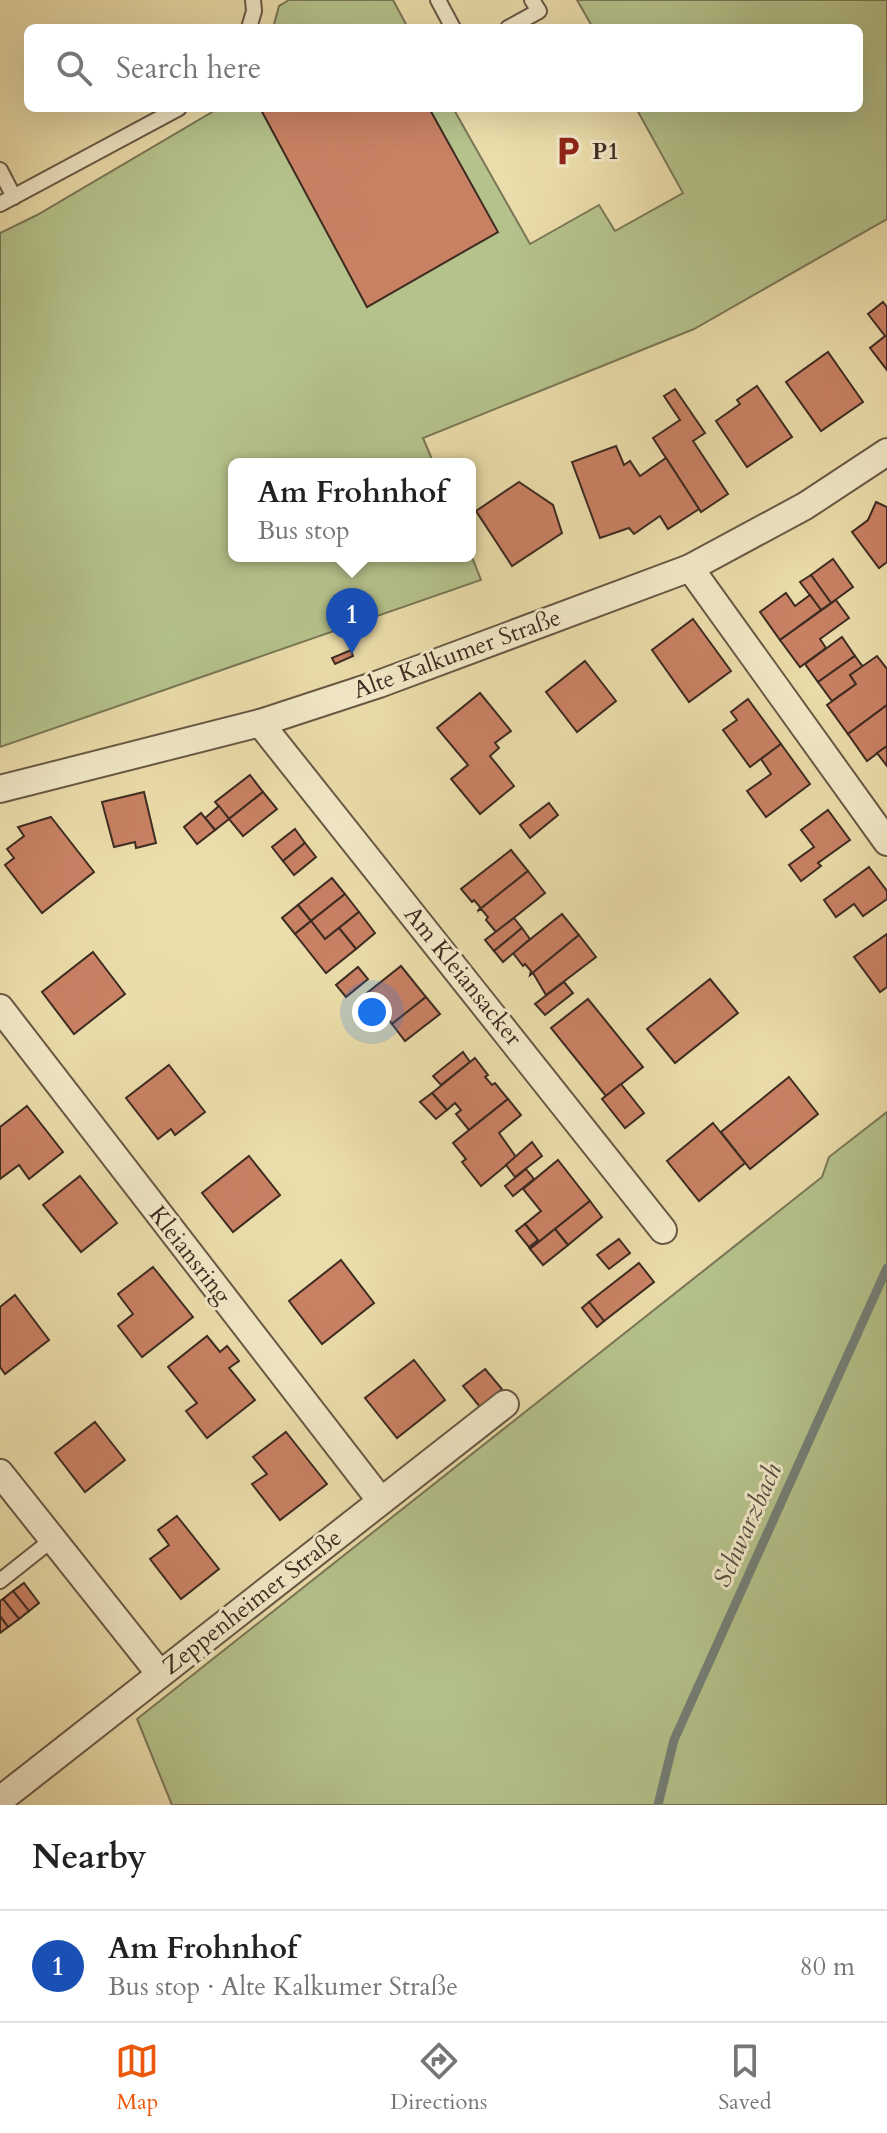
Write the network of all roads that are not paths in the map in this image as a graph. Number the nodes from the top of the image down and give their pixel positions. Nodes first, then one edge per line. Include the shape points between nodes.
1 (253, 0) edge
2 (438, 0) edge
3 (532, 0) edge
4 (250, 24) edge
5 (451, 24) edge
6 (515, 24) edge
7 (172, 112) edge
8 (0, 170) edge
9 (14, 197) junction
10 (0, 204) edge
11 (887, 452) edge
12 (690, 568) junction
13 (260, 723) junction
14 (0, 789) edge
15 (887, 842) edge
16 (0, 1008) edge
17 (663, 1230) dead end
18 (505, 1404) dead end
19 (0, 1473) edge
20 (381, 1501) junction
21 (53, 1539) junction
22 (0, 1581) edge
23 (160, 1674) junction
24 (0, 1800) edge

1 - 4 lane
2 - 5 lane
3 - 6 lane via 539,11
7 - 9 lane
8 - 9 lane
9 - 10 lane
11 - 12 street, Alte Kalkumer Straße via 805,506
12 - 13 street, Alte Kalkumer Straße
12 - 15 street
13 - 14 street, Alte Kalkumer Straße
13 - 17 street, Am Kleiansacker
16 - 20 street, Kleiansring
18 - 20 street, Zeppenheimer Straße
19 - 21 street
20 - 23 street, Zeppenheimer Straße
21 - 22 lane
21 - 23 street
23 - 24 street, Zeppenheimer Straße

